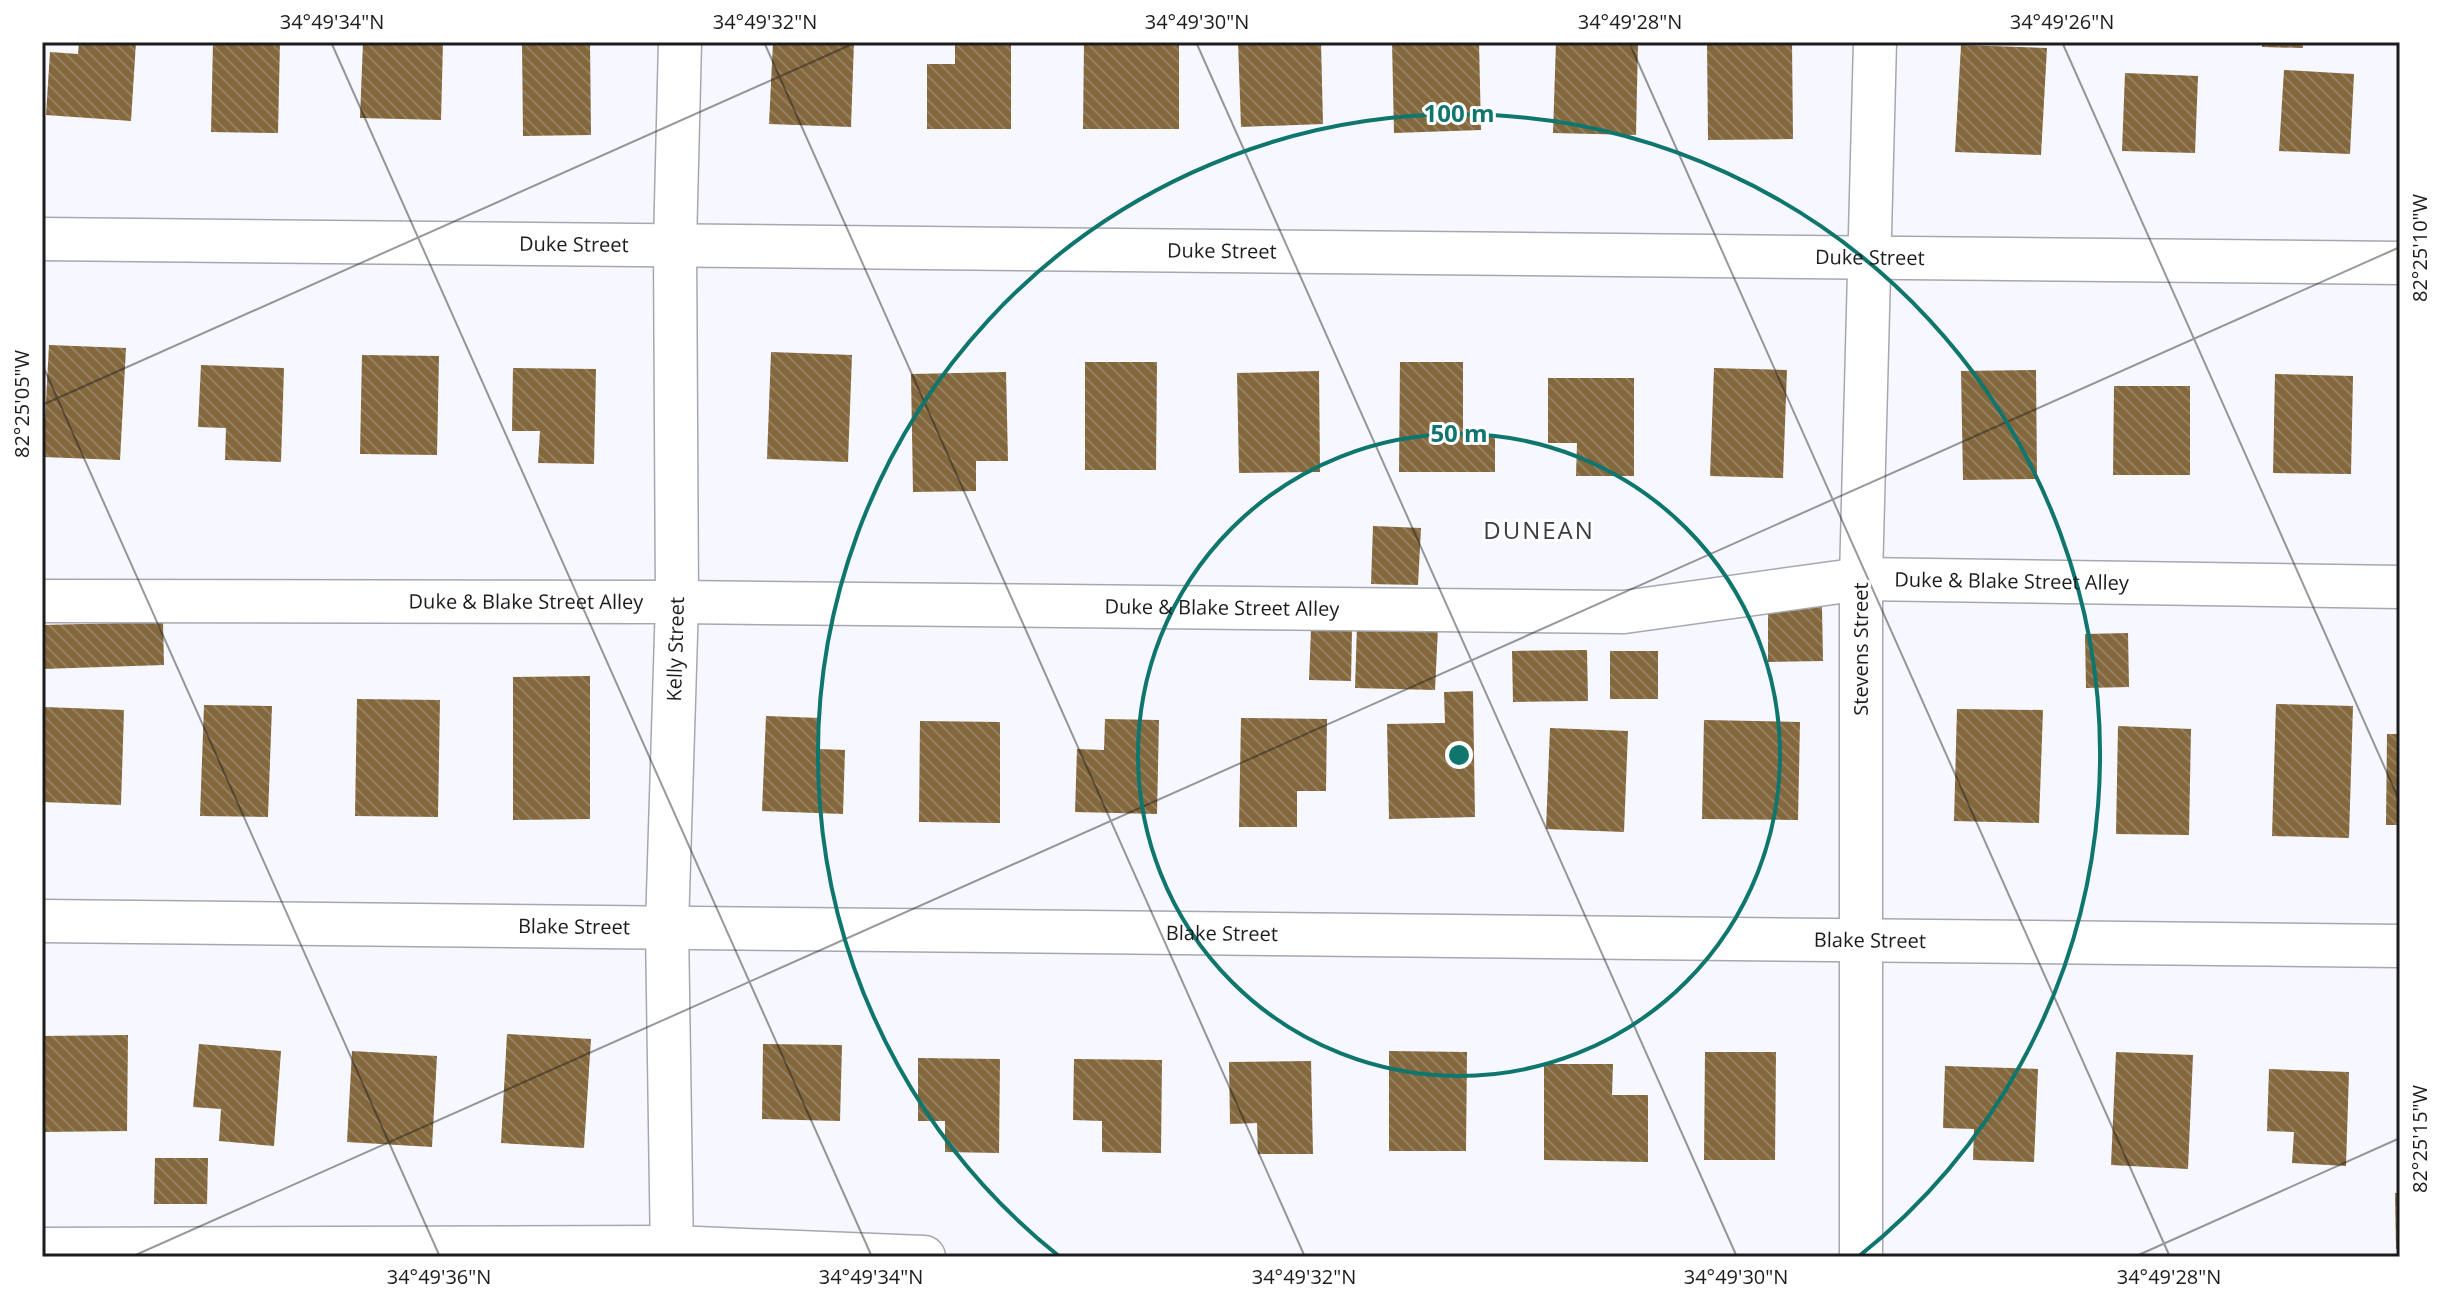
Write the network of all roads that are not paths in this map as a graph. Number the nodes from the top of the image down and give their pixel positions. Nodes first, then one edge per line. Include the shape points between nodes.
1 (680, 42) edge
2 (1875, 42) edge
3 (42, 239) edge
4 (675, 244) junction
5 (1867, 257) junction
6 (2400, 263) edge
7 (1861, 579) junction
8 (2400, 587) edge
9 (42, 601) edge
10 (677, 602) junction
11 (42, 921) edge
12 (667, 927) junction
13 (1861, 941) junction
14 (2400, 946) edge
15 (42, 1249) edge
16 (672, 1252) edge
17 (924, 1257) edge
18 (1861, 1257) edge

1 - 4 street, Kelly Street
2 - 5 street, Stevens Street
3 - 4 street, Duke Street
4 - 5 street, Duke Street
4 - 10 street, Kelly Street
5 - 6 street, Duke Street
5 - 7 street, Stevens Street
7 - 8 street, Duke & Blake Street Alley
7 - 10 street, Duke & Blake Street Alley via 1624,612
7 - 13 street, Stevens Street
9 - 10 street, Duke & Blake Street Alley
10 - 12 street, Kelly Street
11 - 12 street, Blake Street
12 - 13 street, Blake Street
12 - 16 street, Kelly Street
13 - 14 street, Blake Street
13 - 18 street, Stevens Street
15 - 16 street
16 - 17 street

